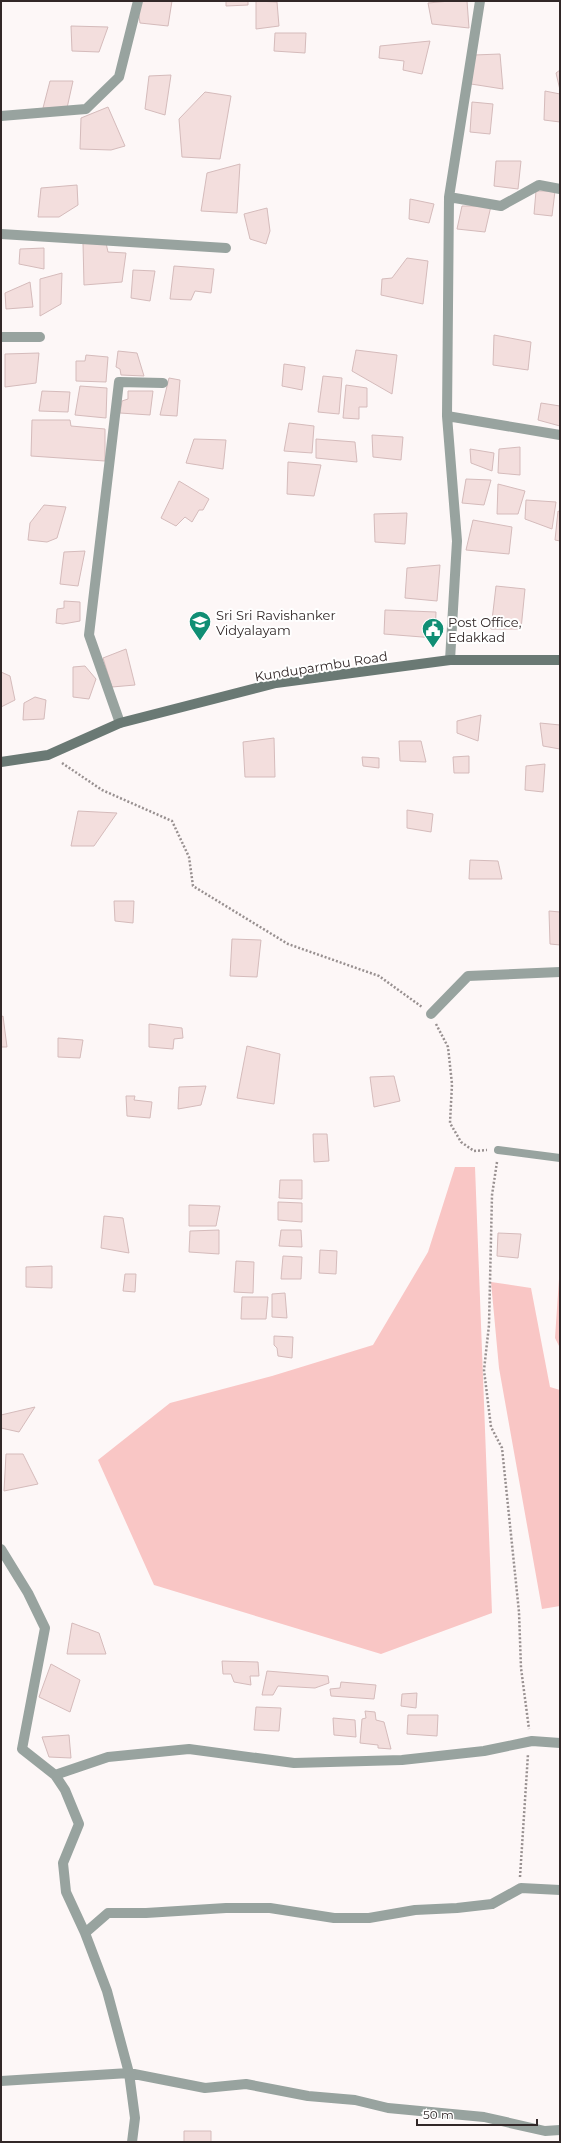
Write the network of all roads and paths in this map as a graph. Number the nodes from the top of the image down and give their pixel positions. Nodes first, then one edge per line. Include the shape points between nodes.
1 (138, 1) edge
2 (480, 1) edge
3 (1, 116) edge
4 (560, 190) edge
5 (449, 197) junction
6 (1, 234) edge
7 (226, 248) dead end
8 (1, 337) edge
9 (40, 337) dead end
10 (163, 383) dead end
11 (447, 416) junction
12 (560, 435) edge
13 (450, 660) junction
14 (560, 660) edge
15 (120, 723) junction
16 (48, 755) junction
17 (1, 762) edge
18 (560, 972) edge
19 (431, 1014) junction
20 (498, 1150) junction
21 (560, 1158) edge
22 (1, 1549) edge
23 (529, 1742) junction
24 (560, 1743) edge
25 (55, 1775) junction
26 (519, 1890) junction
27 (560, 1890) edge
28 (85, 1933) junction
29 (129, 2073) junction
30 (1, 2081) edge
31 (560, 2130) edge
32 (132, 2142) edge

1 - 3 street via 119,78 86,109
2 - 5 street
4 - 5 street via 539,184 501,206
5 - 11 street
6 - 7 street
8 - 9 street
10 - 15 street via 120,382 89,635
11 - 12 street
11 - 13 street via 457,541
13 - 14 main road, Kunduparmbu Road
13 - 15 main road, Kunduparmbu Road via 276,683
15 - 16 main road, Kunduparmbu Road
16 - 17 main road, Kunduparmbu Road
16 - 19 path via 102,790 172,821 189,857 193,886 288,944 379,976
18 - 19 street via 468,976
19 - 20 path via 448,1047 452,1084 450,1123 461,1142 474,1151
20 - 21 lane
20 - 23 path via 492,1195 489,1325 484,1370 491,1427 502,1448
22 - 25 street via 28,1593 45,1628 22,1749
23 - 24 street
23 - 25 street via 484,1751 402,1760 294,1763 190,1749 108,1756
23 - 26 path
25 - 28 street via 65,1790 79,1824 63,1863 66,1892
26 - 27 street
26 - 28 street via 492,1904 414,1910 369,1918 334,1918 270,1908 108,1913
28 - 29 street via 108,1991
29 - 30 street
29 - 31 street via 205,2088 246,2084 308,2096 354,2100 388,2108 484,2117 545,2131
29 - 32 street via 135,2118

